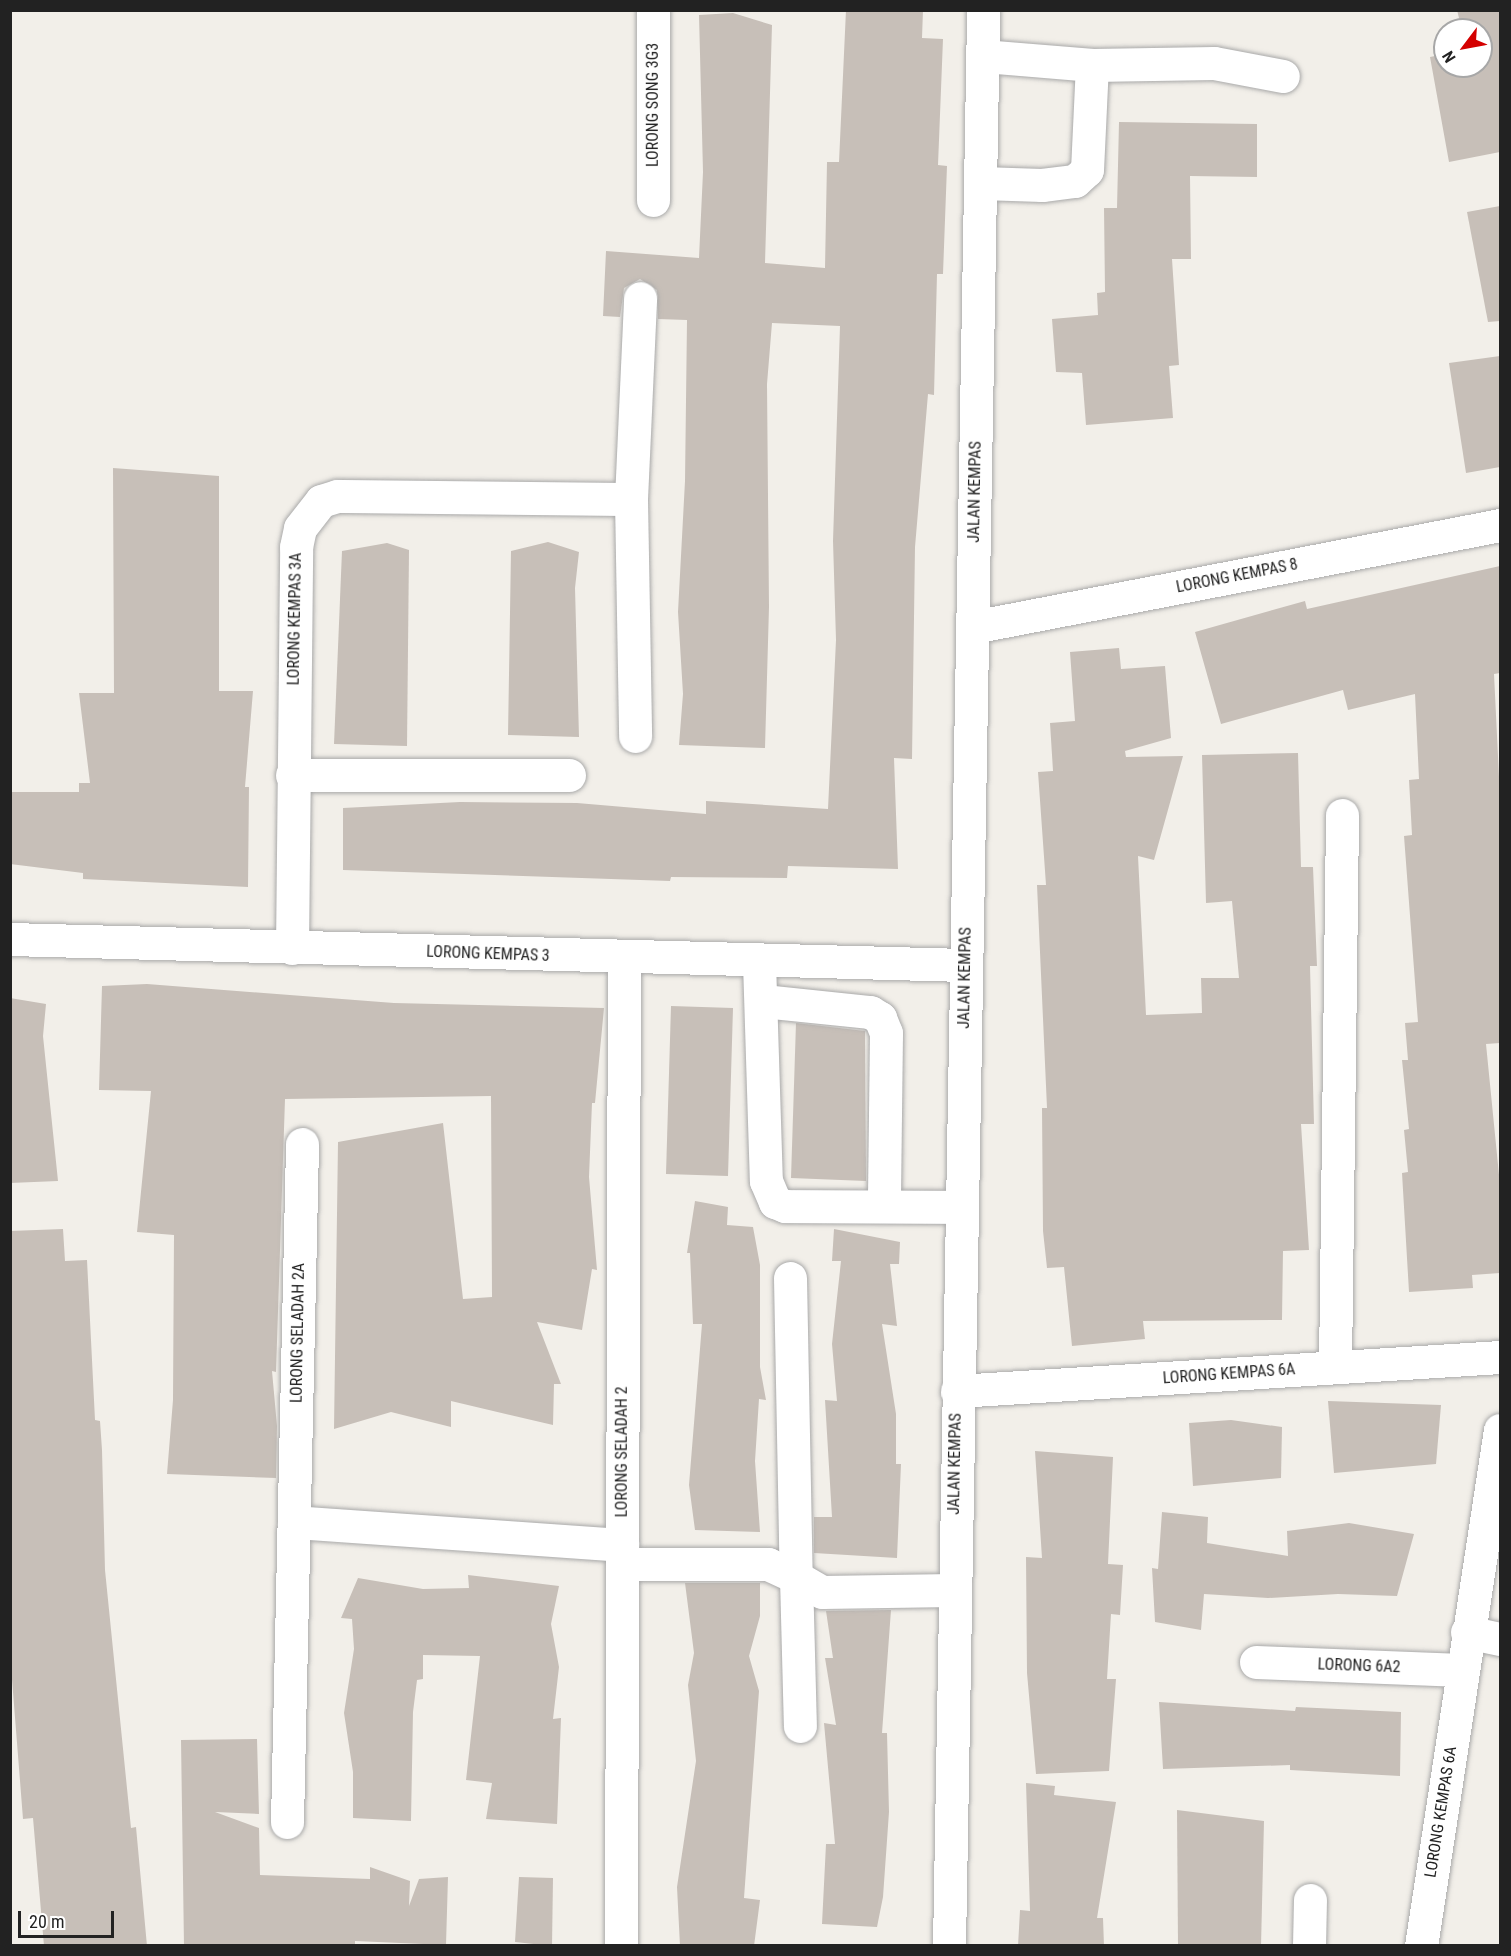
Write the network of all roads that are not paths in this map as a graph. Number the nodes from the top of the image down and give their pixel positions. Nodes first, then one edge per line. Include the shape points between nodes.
1 (653, 10) edge
2 (983, 10) edge
3 (983, 56) junction
4 (1092, 65) junction
5 (1283, 76) dead end
6 (981, 183) junction
7 (652, 200) dead end
8 (640, 298) dead end
9 (631, 499) junction
10 (1500, 525) edge
11 (973, 627) junction
12 (635, 736) dead end
13 (292, 775) junction
14 (569, 776) dead end
15 (1342, 815) dead end
16 (10, 939) edge
17 (292, 948) junction
18 (624, 959) junction
19 (759, 962) junction
20 (965, 966) junction
21 (763, 1001) junction
22 (302, 1144) dead end
23 (884, 1205) junction
24 (960, 1207) junction
25 (790, 1278) dead end
26 (1500, 1357) edge
27 (1335, 1367) junction
28 (957, 1391) junction
29 (1500, 1430) edge
30 (294, 1522) junction
31 (622, 1554) junction
32 (796, 1577) junction
33 (953, 1590) junction
34 (1467, 1632) junction
35 (1500, 1639) edge
36 (1256, 1662) dead end
37 (1462, 1670) junction
38 (800, 1726) dead end
39 (287, 1822) dead end
40 (1310, 1900) dead end
41 (621, 1946) edge
42 (949, 1946) edge
43 (1310, 1946) edge
44 (1421, 1946) edge

1 - 7 street, LORONG SONG 3G3
2 - 3 street, JALAN KEMPAS
3 - 4 street
3 - 6 street, JALAN KEMPAS
4 - 5 street via 1214,63
4 - 6 street via 1087,170 1075,181 1042,185
6 - 11 street, JALAN KEMPAS
8 - 9 street
9 - 12 street
9 - 13 street, LORONG KEMPAS 3A via 416,494 337,496 321,501 300,528 296,547
10 - 11 street, LORONG KEMPAS 8
11 - 20 street, JALAN KEMPAS
13 - 14 street
13 - 17 street, LORONG KEMPAS 3A
15 - 27 street
16 - 17 street, LORONG KEMPAS 3
17 - 18 street, LORONG KEMPAS 3
18 - 19 street, LORONG KEMPAS 3
18 - 31 street, LORONG SELADAH 2
19 - 20 street, LORONG KEMPAS 3
19 - 21 street
20 - 24 street, JALAN KEMPAS
21 - 23 street via 870,1012 880,1018 886,1033
21 - 23 street via 766,1181 775,1202 785,1206
22 - 30 street, LORONG SELADAH 2A
23 - 24 street
24 - 28 street, JALAN KEMPAS
25 - 32 street
26 - 27 street, LORONG KEMPAS 6A
27 - 28 street, LORONG KEMPAS 6A
28 - 33 street, JALAN KEMPAS
29 - 34 street, LORONG KEMPAS 6A
30 - 31 street
30 - 39 street, LORONG SELADAH 2A
31 - 32 street via 768,1564
31 - 41 street, LORONG SELADAH 2
32 - 33 street via 822,1592
32 - 38 street
33 - 42 street, JALAN KEMPAS
34 - 35 street
34 - 37 street, LORONG KEMPAS 6A
36 - 37 street, LORONG 6A2
37 - 44 street, LORONG KEMPAS 6A
40 - 43 street

